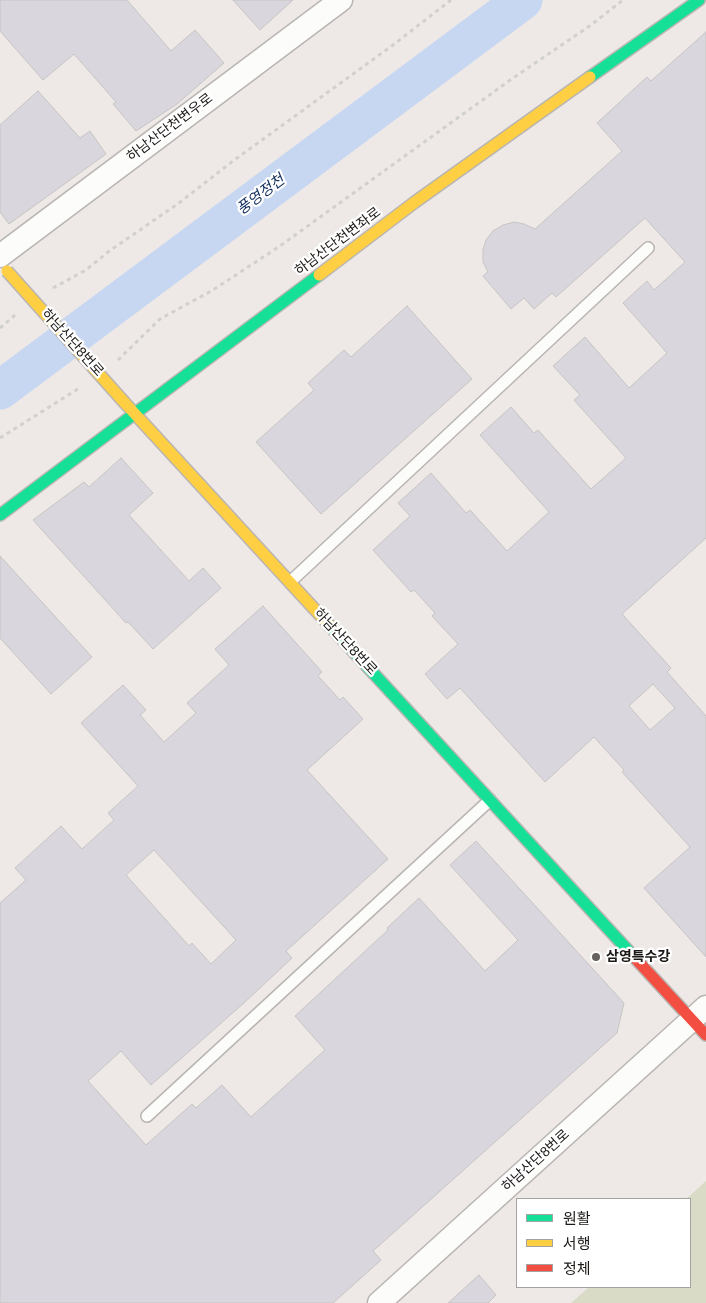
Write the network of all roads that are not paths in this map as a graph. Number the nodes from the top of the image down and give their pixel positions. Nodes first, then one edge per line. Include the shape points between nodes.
1 (341, 0) edge
2 (699, 0) edge
3 (648, 248) dead end
4 (2, 263) edge
5 (135, 415) junction
6 (0, 515) edge
7 (290, 582) junction
8 (490, 800) junction
9 (701, 1020) edge
10 (148, 1116) dead end
11 (380, 1303) edge

1 - 4 street, 하남산단천변우로
2 - 5 street, 하남산단천변좌로 via 415,202
3 - 7 lane
4 - 5 street, 하남산단8번로, bridge
5 - 6 street, 하남산단천변좌로
5 - 7 street, 하남산단8번로
7 - 8 street, 하남산단8번로
8 - 9 street, 하남산단8번로
8 - 10 lane
9 - 11 street, 하남산단8번로

